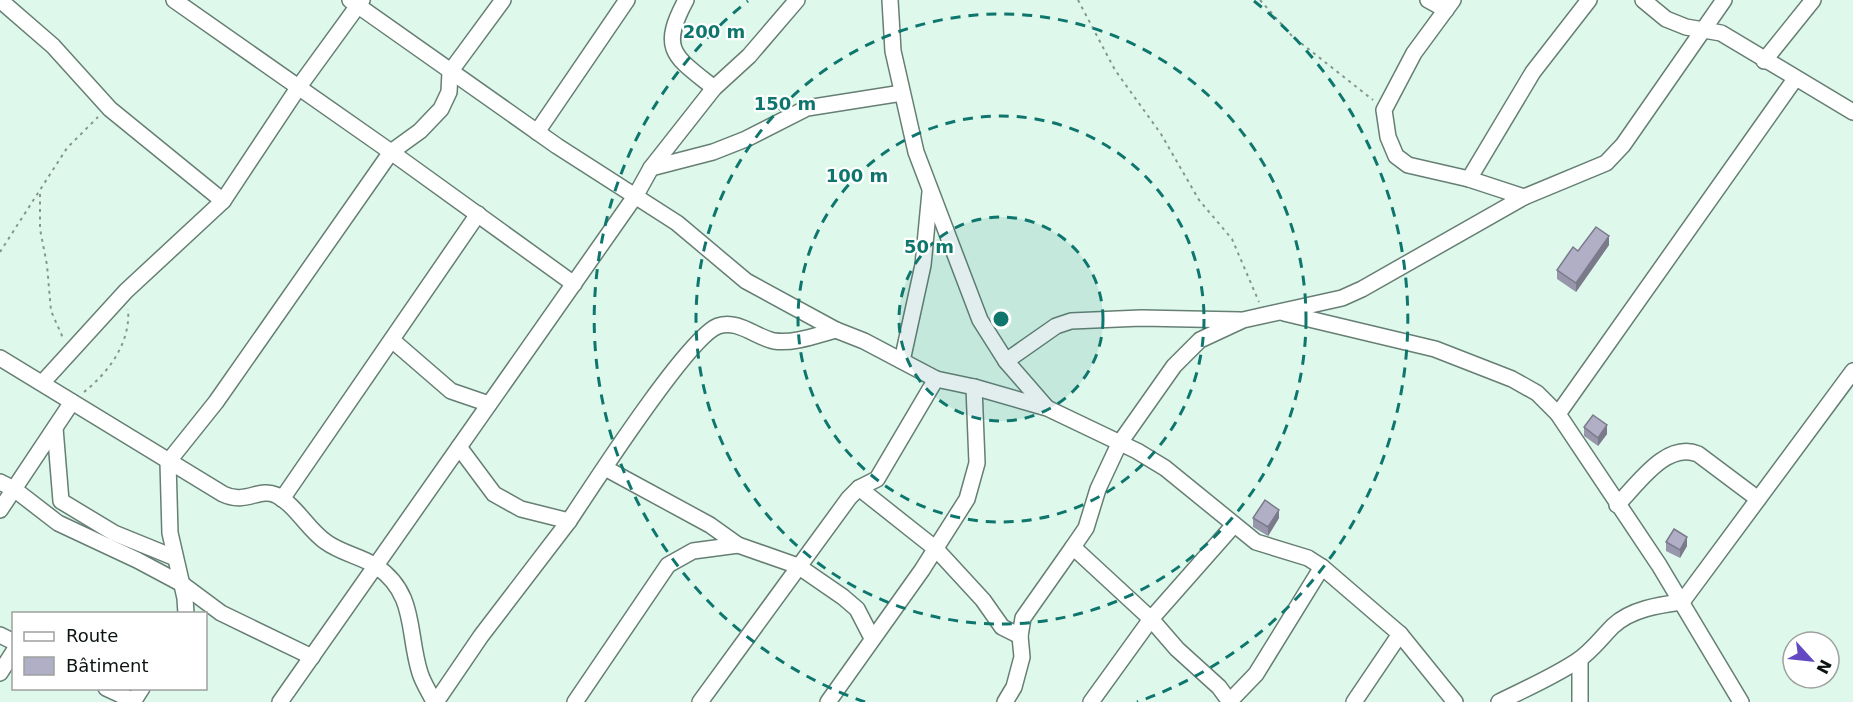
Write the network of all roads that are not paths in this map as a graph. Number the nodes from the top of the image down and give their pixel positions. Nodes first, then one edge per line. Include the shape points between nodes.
1 (0, 0) edge
2 (174, 0) edge
3 (503, 0) edge
4 (627, 0) edge
5 (686, 0) edge
6 (796, 0) edge
7 (890, 0) edge
8 (1428, 0) edge
9 (1589, 0) edge
10 (1643, 0) edge
11 (1724, 0) edge
12 (1813, 0) edge
13 (356, 2) edge
14 (1450, 5) edge
15 (1705, 30) junction
16 (1764, 61) junction
17 (450, 72) junction
18 (1795, 79) junction
19 (298, 87) junction
20 (714, 88) junction
21 (902, 93) junction
22 (1853, 112) edge
23 (537, 132) junction
24 (392, 152) junction
25 (651, 168) junction
26 (1469, 178) junction
27 (930, 189) junction
28 (636, 195) junction
29 (1524, 198) junction
30 (223, 201) junction
31 (478, 214) junction
32 (574, 284) junction
33 (1282, 312) junction
34 (1243, 320) junction
35 (836, 330) junction
36 (392, 340) junction
37 (0, 358) edge
38 (902, 361) junction
39 (1006, 361) junction
40 (1853, 371) edge
41 (936, 380) junction
42 (43, 382) junction
43 (974, 387) junction
44 (72, 402) junction
45 (489, 404) junction
46 (1047, 408) junction
47 (1558, 414) junction
48 (55, 428) junction
49 (1119, 444) junction
50 (459, 447) junction
51 (168, 462) junction
52 (605, 468) junction
53 (7, 485) edge
54 (859, 488) junction
55 (282, 499) junction
56 (1758, 499) junction
57 (1617, 505) junction
58 (0, 510) edge
59 (569, 522) junction
60 (1233, 526) junction
61 (738, 545) junction
62 (1073, 547) junction
63 (936, 549) junction
64 (173, 557) junction
65 (375, 566) junction
66 (798, 566) junction
67 (1322, 567) junction
68 (182, 584) junction
69 (1682, 602) junction
70 (186, 612) edge
71 (1151, 619) junction
72 (1400, 634) junction
73 (1020, 636) junction
74 (872, 638) junction
75 (12, 654) edge
76 (312, 657) junction
77 (1580, 660) junction
78 (0, 673) edge
79 (113, 690) edge
80 (136, 697) edge
81 (280, 702) edge
82 (435, 702) edge
83 (576, 702) edge
84 (699, 702) edge
85 (828, 702) edge
86 (1005, 702) edge
87 (1092, 702) edge
88 (1229, 702) edge
89 (1354, 702) edge
90 (1455, 702) edge
91 (1499, 702) edge
92 (1580, 702) edge
93 (1741, 702) edge

1 - 30 street via 53,46 110,109
2 - 19 street
3 - 17 street
4 - 23 street
5 - 20 street via 671,34 674,46 679,58
6 - 20 street via 749,56
7 - 21 street via 893,51
8 - 14 street
9 - 26 street via 1533,72
10 - 15 street via 1666,19
11 - 15 street
12 - 16 street
13 - 17 street
13 - 19 street
14 - 26 street via 1414,53 1384,110 1396,156 1408,165
15 - 16 street via 1721,33
15 - 29 street via 1606,163
16 - 18 street
17 - 23 street
17 - 24 street via 449,92 441,109
18 - 22 street
18 - 47 street
19 - 24 street
19 - 30 street
20 - 25 street
21 - 25 street via 807,108 713,152
21 - 27 street via 916,152
23 - 28 street
24 - 31 street
24 - 51 street via 216,402
25 - 28 street
26 - 29 street
27 - 38 street via 922,264
27 - 39 street via 980,320
28 - 32 street
28 - 35 street via 746,281
29 - 33 street via 1362,289 1342,298
30 - 42 street via 126,291
31 - 32 street
31 - 36 street
32 - 45 street
33 - 34 street
33 - 47 street via 1435,349 1512,379 1537,393
34 - 39 street via 1071,321 1056,326
34 - 49 street via 1200,340 1174,366
35 - 38 street
35 - 52 street via 793,341 775,341 742,327 717,327 687,356
36 - 45 street via 451,391
36 - 55 street
37 - 42 street
38 - 41 street
39 - 46 street
40 - 56 street
41 - 43 street
41 - 54 street via 877,479
42 - 44 street
43 - 46 street
43 - 63 street via 977,463 967,499
44 - 48 street
44 - 51 street
45 - 50 street
46 - 49 street
47 - 57 street
48 - 53 street
48 - 64 street via 61,501 114,533
49 - 60 street via 1165,468
49 - 62 street via 1098,489 1086,528
50 - 59 street via 494,494 521,509
50 - 65 street
51 - 55 street via 233,499 261,493
51 - 64 street
52 - 59 street
52 - 61 street via 710,525
53 - 58 street
53 - 68 street via 58,523
54 - 63 street
54 - 66 street
55 - 65 street via 324,542
56 - 57 street via 1688,450 1666,457
56 - 69 street
57 - 69 street
59 - 82 street
60 - 67 street via 1256,542 1308,558
60 - 71 street
61 - 66 street
61 - 83 street via 693,551 668,565
62 - 71 street
62 - 73 street via 1023,618
63 - 73 street via 1002,627
63 - 74 street
64 - 68 street
65 - 76 street
65 - 82 street via 407,602 420,674
66 - 74 street via 850,603
66 - 84 street
67 - 72 street
67 - 88 street via 1256,674
68 - 70 street
68 - 76 street via 221,613
69 - 77 street via 1627,617
69 - 93 street
71 - 87 street
71 - 88 street
72 - 89 street
72 - 90 street
73 - 86 street via 1019,671
74 - 85 street
75 - 78 street
76 - 81 street
77 - 91 street
77 - 92 street
79 - 80 street

